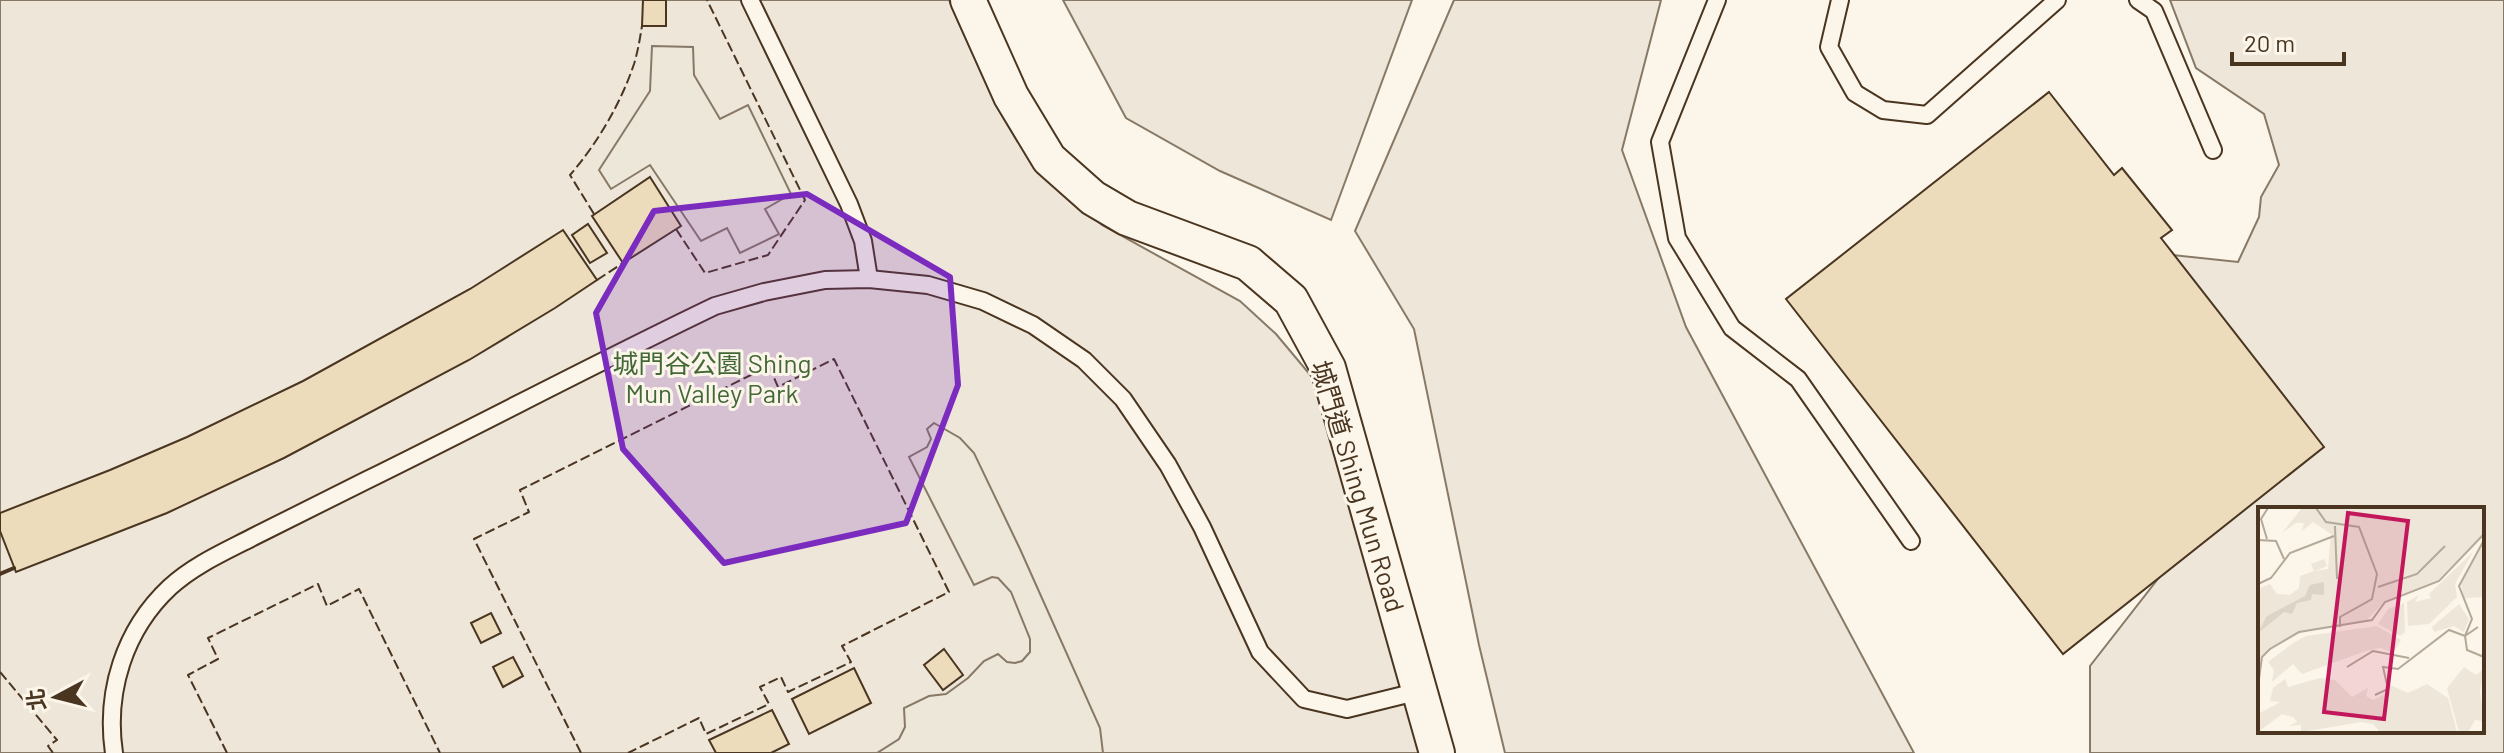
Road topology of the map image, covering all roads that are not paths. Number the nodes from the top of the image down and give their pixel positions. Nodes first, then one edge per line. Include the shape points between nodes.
1 (750, 0) edge
2 (968, 0) edge
3 (1717, 0) edge
4 (1840, 0) edge
5 (2057, 0) edge
6 (2138, 0) edge
7 (2213, 150) dead end
8 (869, 279) junction
9 (1911, 541) dead end
10 (1420, 691) junction
11 (114, 753) edge
12 (1437, 753) edge

1 - 8 lane via 849,204
2 - 10 street, 城門道 Shing Mun Road via 1011,96 1049,159 1093,198 1127,218 1248,263 1291,300 1328,368
3 - 9 lane via 1660,142 1677,238 1732,328 1798,379
4 - 5 lane via 1829,47 1855,93 1883,110 1927,115
6 - 7 lane via 2154,11
8 - 10 lane via 928,285 983,301 1033,325 1084,360 1123,399 1168,465 1260,652 1304,699 1347,709
8 - 11 lane via 825,280 715,306 197,567 155,603 129,642 111,705
10 - 12 street, 城門道 Shing Mun Road

